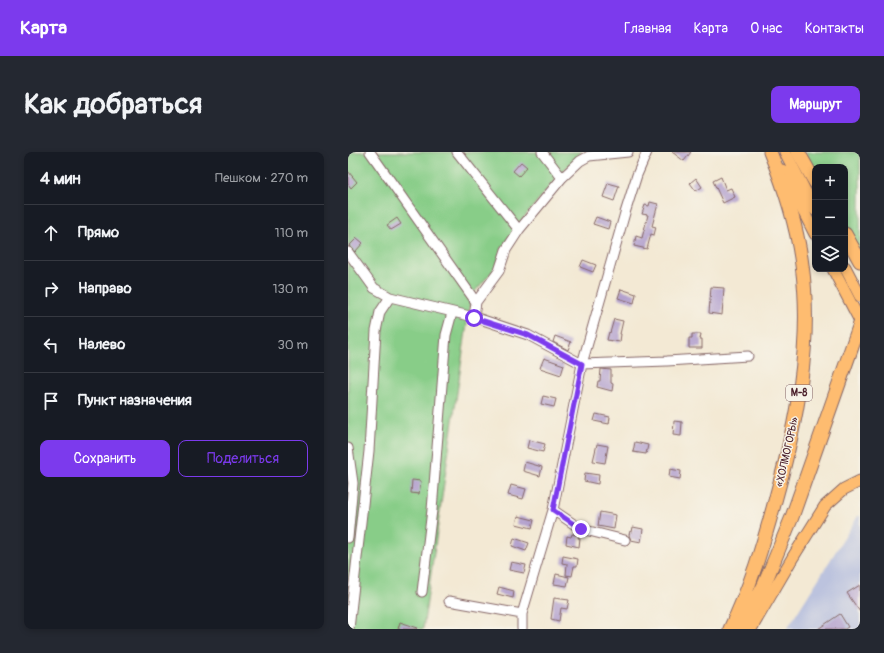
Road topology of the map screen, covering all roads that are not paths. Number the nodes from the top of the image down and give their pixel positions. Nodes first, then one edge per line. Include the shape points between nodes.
1 (370, 152) edge
2 (457, 152) edge
3 (542, 152) edge
4 (628, 152) edge
5 (647, 152) edge
6 (770, 152) edge
7 (773, 152) edge
8 (785, 152) edge
9 (798, 152) edge
10 (812, 177) edge
11 (562, 178) junction
12 (812, 204) edge
13 (812, 228) edge
14 (518, 230) junction
15 (846, 236) edge
16 (348, 252) edge
17 (860, 261) edge
18 (835, 272) edge
19 (848, 272) edge
20 (390, 296) junction
21 (860, 296) edge
22 (476, 302) junction
23 (452, 313) junction
24 (474, 318) junction
25 (860, 322) edge
26 (748, 356) dead end
27 (582, 364) junction
28 (348, 448) edge
29 (860, 481) edge
30 (350, 483) edge
31 (553, 510) junction
32 (348, 538) edge
33 (625, 540) dead end
34 (422, 592) dead end
35 (449, 601) dead end
36 (522, 614) junction
37 (349, 629) edge
38 (522, 629) edge
39 (730, 629) edge
40 (741, 629) edge
41 (751, 629) edge

1 - 22 street
2 - 14 street
3 - 11 street
4 - 11 street via 589,156
5 - 27 street via 625,213
6 - 39 highway, «ХОЛМОГОРЫ» / М-8 via 790,207 802,265 805,295 804,365 796,414 765,536 747,592
7 - 13 main road
8 - 12 main road
9 - 10 highway
11 - 14 street
14 - 22 street via 506,250 499,270
15 - 17 highway
16 - 20 street via 374,288
18 - 25 main road
19 - 21 main road
20 - 23 street
20 - 37 street via 380,312 376,331 369,451
22 - 24 street
23 - 24 street
23 - 34 street via 446,335 432,510
24 - 27 street via 528,335
25 - 40 highway, «ХОЛМОГОРЫ» via 792,517 764,585
26 - 27 street
27 - 31 street
28 - 30 street
29 - 41 main road via 844,489 825,506
30 - 32 street
31 - 33 street via 581,529
31 - 36 street
35 - 36 street
36 - 38 street

